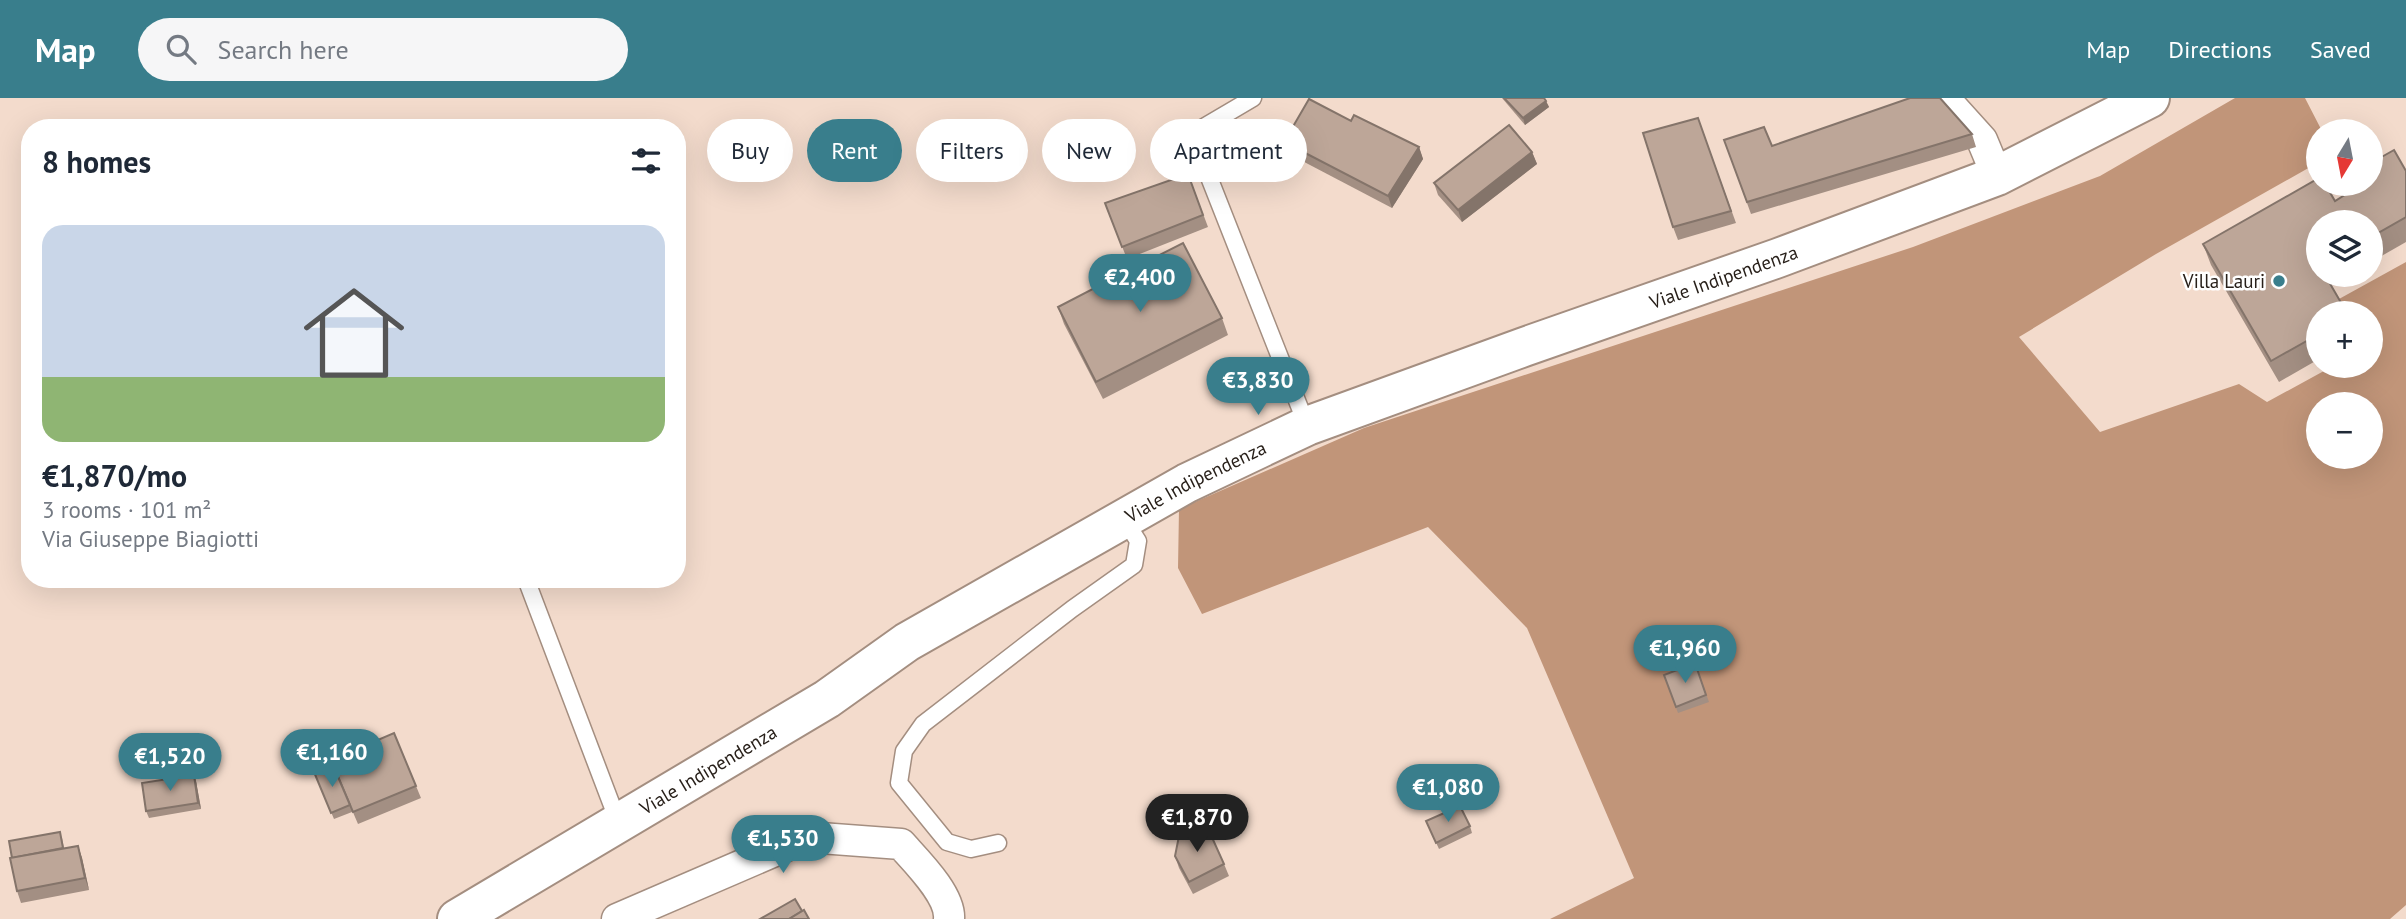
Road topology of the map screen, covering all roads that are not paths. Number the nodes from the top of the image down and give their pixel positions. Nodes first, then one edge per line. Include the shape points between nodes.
1 (1253, 98) edge
2 (1944, 98) edge
3 (2150, 98) edge
4 (1997, 176) junction
5 (1307, 426) junction
6 (1124, 519) junction
7 (529, 588) edge
8 (619, 824) junction
9 (998, 843) dead end
10 (457, 919) edge
11 (617, 919) edge
12 (949, 919) edge

1 - 5 lane via 1192,134
2 - 4 street via 1982,140
3 - 4 main road, Viale Indipendenza
4 - 5 main road, Viale Indipendenza
5 - 6 main road, Viale Indipendenza via 1187,483
6 - 8 main road, Viale Indipendenza via 906,642 827,699
6 - 9 lane via 1138,541 1134,565 923,724 904,751 899,783 947,842 971,849
7 - 8 lane
8 - 10 main road, Viale Indipendenza
11 - 12 street via 807,837 901,844 936,884

